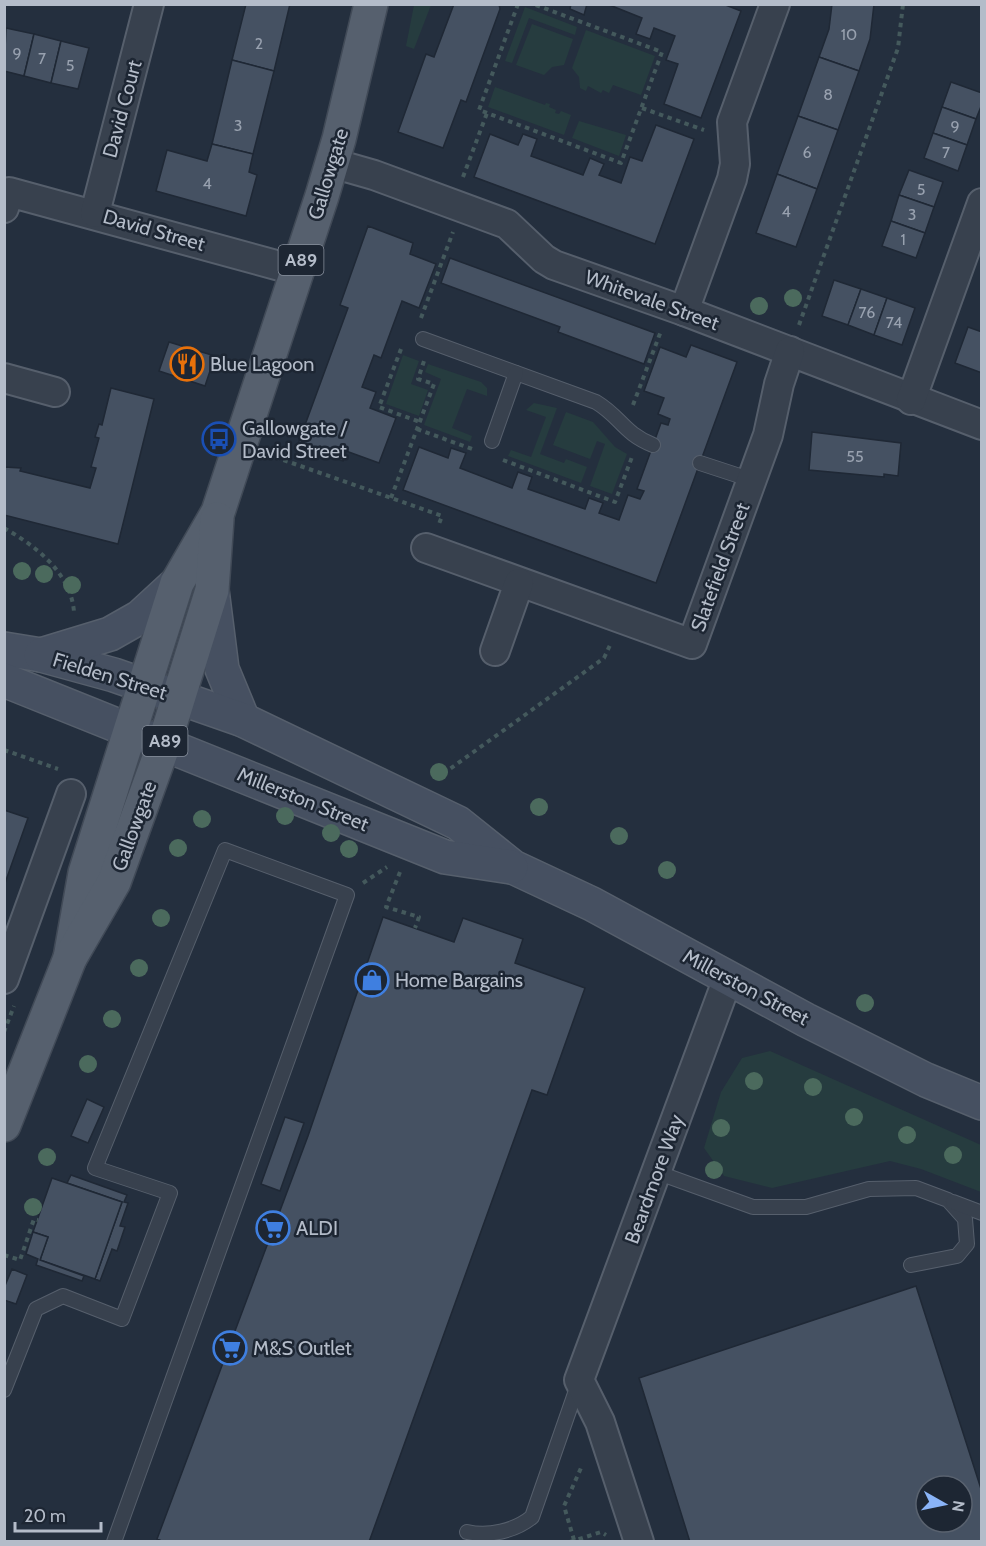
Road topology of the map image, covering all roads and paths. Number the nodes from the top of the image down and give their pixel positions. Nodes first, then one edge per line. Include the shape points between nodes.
1 (371, 4) edge
2 (518, 4) edge
3 (533, 4) edge
4 (775, 4) edge
5 (903, 4) edge
6 (149, 5) edge
7 (642, 108) junction
8 (487, 112) junction
9 (708, 132) dead end
10 (332, 163) junction
11 (463, 177) dead end
12 (7, 200) edge
13 (981, 203) edge
14 (95, 213) junction
15 (456, 223) dead end
16 (298, 271) junction
17 (674, 317) junction
18 (420, 321) dead end
19 (423, 339) joint
20 (400, 349) dead end
21 (790, 351) junction
22 (516, 373) junction
23 (4, 378) edge
24 (55, 392) dead end
25 (911, 400) junction
26 (631, 412) dead end
27 (420, 422) junction
28 (981, 425) edge
29 (417, 429) junction
30 (492, 441) dead end
31 (653, 445) dead end
32 (472, 449) dead end
33 (633, 453) dead end
34 (275, 457) dead end
35 (503, 460) dead end
36 (700, 463) dead end
37 (752, 480) junction
38 (391, 498) junction
39 (218, 512) junction
40 (4, 528) edge
41 (426, 548) joint
42 (177, 583) junction
43 (519, 583) junction
44 (212, 590) junction
45 (75, 622) dead end
46 (612, 641) dead end
47 (4, 650) edge
48 (495, 651) dead end
49 (41, 655) junction
50 (4, 680) edge
51 (144, 685) junction
52 (179, 697) junction
53 (243, 720) junction
54 (130, 730) junction
55 (164, 744) junction
56 (4, 750) edge
57 (428, 785) dead end
58 (71, 794) joint
59 (393, 863) dead end
60 (513, 867) junction
61 (394, 885) dead end
62 (347, 895) junction
63 (416, 928) dead end
64 (70, 958) junction
65 (728, 978) junction
66 (4, 979) edge
67 (981, 1103) edge
68 (4, 1125) edge
69 (656, 1172) junction
70 (948, 1200) junction
71 (981, 1213) edge
72 (38, 1220) dead end
73 (4, 1255) edge
74 (911, 1265) dead end
75 (579, 1380) junction
76 (4, 1390) edge
77 (612, 1459) junction
78 (467, 1532) dead end
79 (116, 1537) edge
80 (625, 1540) edge
81 (572, 1541) edge

1 - 10 main road, Gallowgate / A89
2 - 8 path via 479,110
3 - 7 path via 662,52
4 - 17 street via 732,122 732,179
5 - 21 path via 898,48
6 - 14 street, David Court
7 - 8 path via 621,163
7 - 9 path
8 - 11 path
10 - 16 main road, Gallowgate / A89
10 - 17 street, Whitevale Street via 507,224 549,263
12 - 14 street, David Street
13 - 25 street
14 - 16 street, David Street
15 - 18 path
16 - 39 main road, Gallowgate / A89
17 - 21 street, Whitevale Street
17 - 26 path
19 - 22 lane
19 - 27 path via 425,357 418,379 434,384
20 - 27 path via 379,407
21 - 25 street, Whitevale Street
21 - 37 street, Slatefield Street
22 - 30 lane
22 - 31 lane via 596,402 611,411 635,438
23 - 24 street
25 - 28 street, Whitevale Street
27 - 29 path
29 - 32 path
29 - 38 path
33 - 35 path via 615,502
34 - 38 path
36 - 37 lane
37 - 43 street, Slatefield Street via 692,644
38 - 41 path via 442,516
39 - 42 main road, Gallowgate / A89
39 - 44 main road, Gallowgate / A89
40 - 45 path via 48,558 69,591
41 - 43 street, Slatefield Street
42 - 49 main road, Fielden Street via 140,617 110,634
42 - 51 main road, Gallowgate / A89
43 - 48 street
44 - 52 main road, Gallowgate / A89
44 - 53 main road via 222,669
46 - 57 path via 604,658
47 - 49 main road, Fielden Street
49 - 51 main road, Fielden Street
50 - 54 main road, Fielden Street
51 - 52 main road, Fielden Street
51 - 54 main road, Gallowgate / A89
52 - 53 main road, Millerston Street
52 - 55 main road, Gallowgate / A89
53 - 60 main road, Millerston Street via 459,823
54 - 55 main road, Millerston Street
54 - 64 main road, Gallowgate / A89 via 85,873
55 - 60 main road, Millerston Street via 446,857
55 - 64 main road, Gallowgate / A89 via 114,882
56 - 58 path via 62,770
58 - 66 street
59 - 62 path
60 - 65 main road, Millerston Street via 592,904
61 - 63 path via 386,907 419,917
62 - 76 lane via 225,850 95,1168 170,1193 122,1319 63,1296 36,1309
62 - 79 lane
64 - 68 main road, Gallowgate / A89
65 - 67 main road, Millerston Street via 926,1080
65 - 69 street, Beardmore Way
69 - 70 lane via 753,1207 806,1207 869,1189 916,1188
69 - 75 street, Beardmore Way
70 - 71 lane
70 - 74 lane via 965,1219 967,1244 957,1256
72 - 73 path via 34,1219 20,1260
75 - 77 street via 600,1422
75 - 78 lane, Beardmore Way via 532,1517 521,1526 481,1535
77 - 80 street
77 - 81 path via 581,1468 564,1506
80 - 81 path via 601,1532

